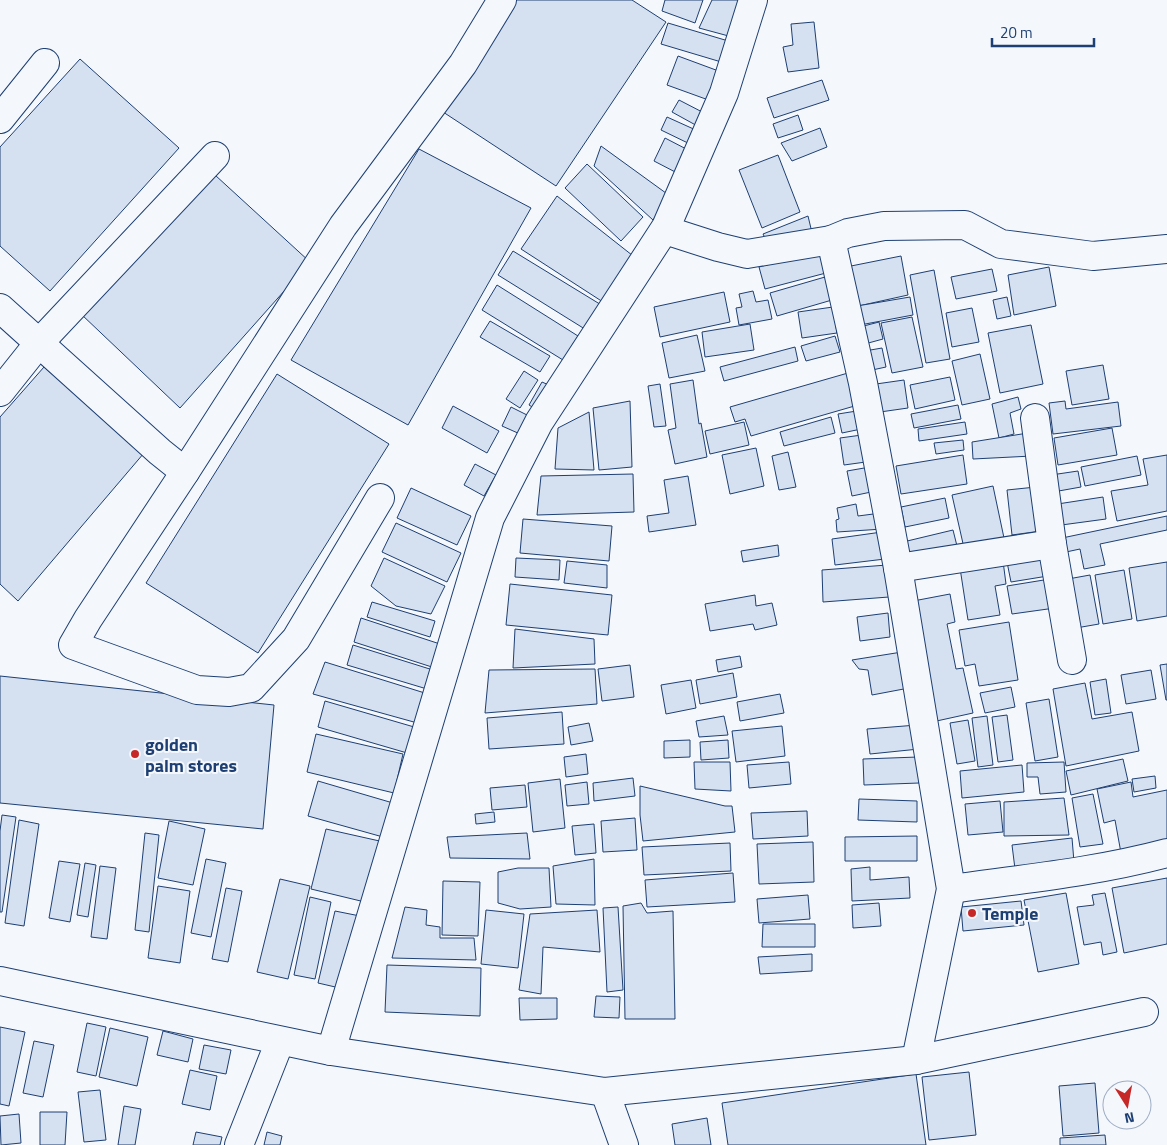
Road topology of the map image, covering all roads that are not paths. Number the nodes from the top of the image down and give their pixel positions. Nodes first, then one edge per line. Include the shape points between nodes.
1 (502, 0) edge
2 (753, 0) edge
3 (45, 63) dead end
4 (0, 119) edge
5 (215, 156) dead end
6 (665, 230) junction
7 (831, 240) junction
8 (1167, 249) edge
9 (0, 308) edge
10 (39, 343) junction
11 (0, 392) edge
12 (1035, 418) dead end
13 (185, 472) junction
14 (380, 498) dead end
15 (1052, 544) junction
16 (898, 568) junction
17 (1072, 660) dead end
18 (1167, 853) edge
19 (951, 888) junction
20 (0, 981) edge
21 (1144, 1012) dead end
22 (280, 1041) junction
23 (331, 1051) junction
24 (916, 1060) junction
25 (605, 1092) junction
26 (239, 1145) edge
27 (624, 1145) edge

1 - 13 street via 463,64 343,226
2 - 6 street via 724,93
3 - 4 street
5 - 10 street
6 - 7 street via 747,254
6 - 23 street via 539,422 490,518
7 - 8 street via 884,226 965,225 1002,244 1093,256
7 - 16 street
9 - 10 street
10 - 11 street
10 - 13 street
12 - 15 street
13 - 14 street via 73,645 197,690 229,692 251,688 296,640
15 - 16 street
15 - 17 street
16 - 19 street
18 - 19 street via 1052,876
19 - 24 street
20 - 22 street
21 - 24 street
22 - 23 street
22 - 26 street
23 - 25 street
24 - 25 street
25 - 27 street

